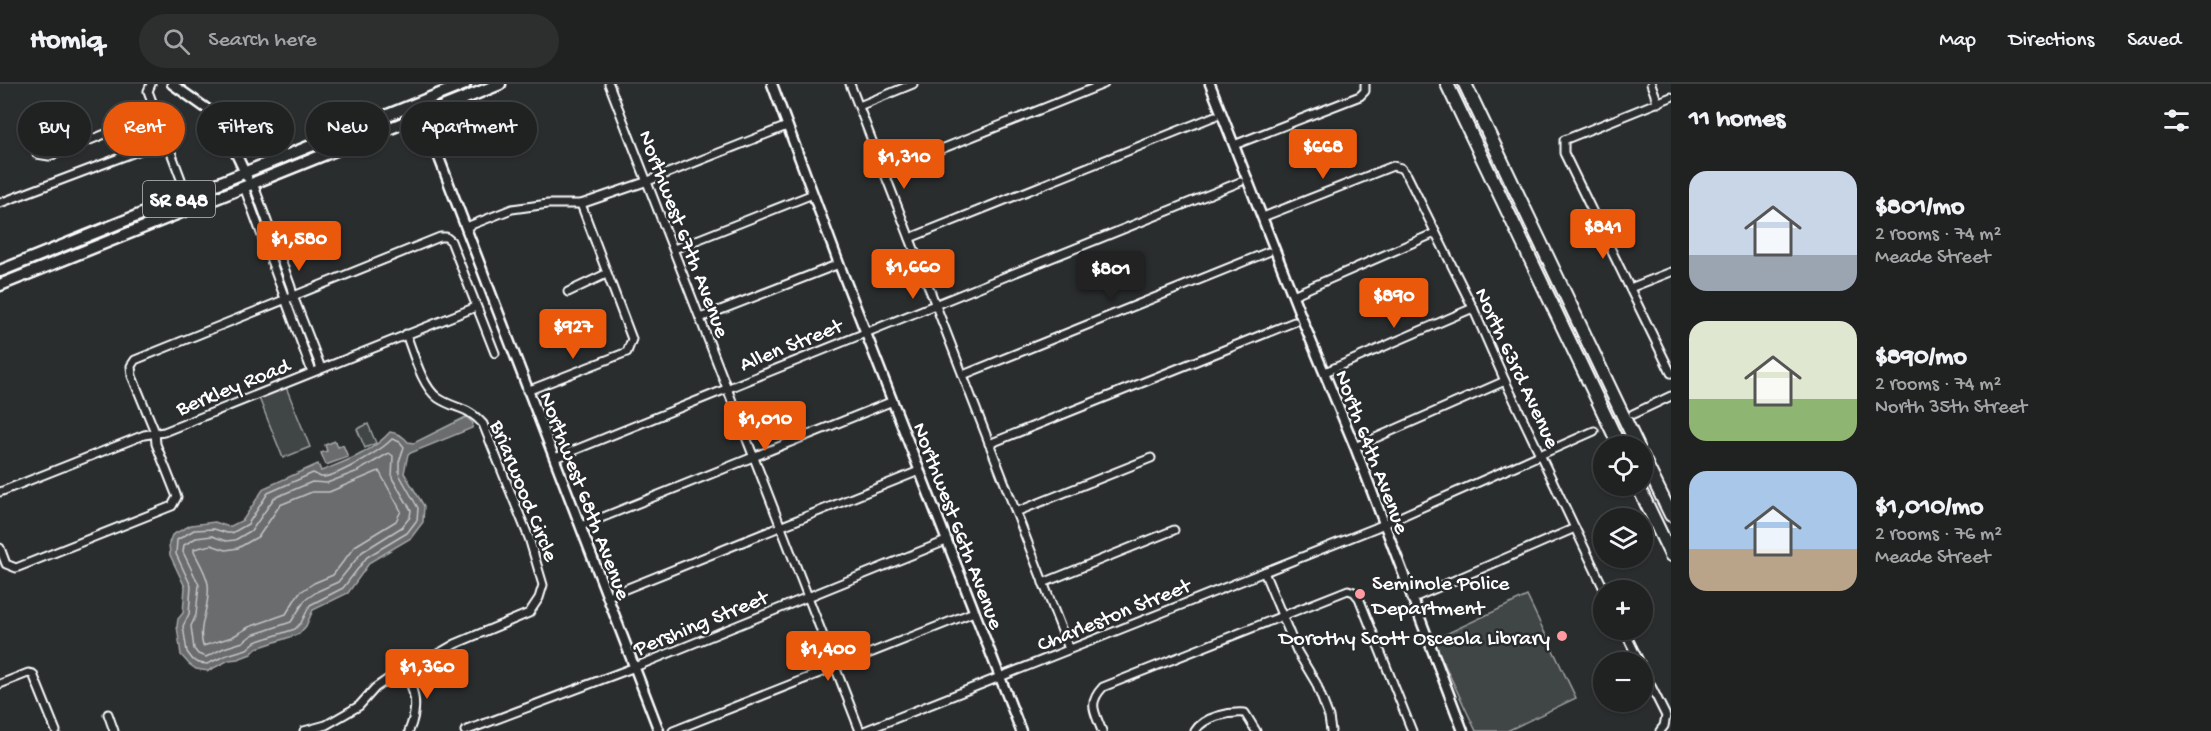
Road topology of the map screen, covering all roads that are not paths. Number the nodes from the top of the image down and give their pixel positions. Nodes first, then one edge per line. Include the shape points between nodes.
1 (151, 84) edge
2 (172, 84) edge
3 (465, 84) edge
4 (501, 84) edge
5 (609, 84) edge
6 (772, 84) edge
7 (850, 84) edge
8 (913, 84) edge
9 (1104, 84) edge
10 (1210, 84) edge
11 (1447, 84) edge
12 (1465, 84) edge
13 (1651, 84) edge
14 (1365, 87) edge
15 (1671, 98) edge
16 (152, 102) edge
17 (420, 102) edge
18 (455, 102) edge
19 (1658, 103) junction
20 (859, 106) junction
21 (401, 109) edge
22 (1215, 116) dead end
23 (401, 123) edge
24 (787, 126) junction
25 (1234, 145) junction
26 (125, 156) edge
27 (173, 156) edge
28 (438, 156) edge
29 (884, 172) junction
30 (244, 173) junction
31 (648, 181) junction
32 (1240, 182) dead end
33 (248, 185) junction
34 (813, 194) junction
35 (180, 199) junction
36 (0, 203) edge
37 (581, 204) junction
38 (262, 209) junction
39 (254, 212) junction
40 (1263, 217) junction
41 (465, 226) junction
42 (1435, 233) junction
43 (910, 238) junction
44 (59, 247) junction
45 (674, 249) junction
46 (1268, 252) dead end
47 (63, 259) junction
48 (839, 264) junction
49 (0, 271) edge
50 (1671, 272) edge
51 (606, 274) junction
52 (0, 285) edge
53 (1630, 288) junction
54 (568, 292) dead end
55 (1293, 295) junction
56 (289, 297) junction
57 (936, 304) junction
58 (476, 307) junction
59 (1473, 308) junction
60 (700, 318) junction
61 (1294, 322) dead end
62 (866, 332) junction
63 (406, 334) junction
64 (495, 353) dead end
65 (1668, 358) edge
66 (321, 368) junction
67 (312, 372) junction
68 (1325, 372) junction
69 (1671, 373) edge
70 (963, 375) junction
71 (1505, 381) junction
72 (727, 387) junction
73 (527, 391) junction
74 (1671, 396) edge
75 (893, 401) junction
76 (1633, 414) tunnel mouth
77 (1594, 431) tunnel mouth
78 (156, 432) junction
79 (1615, 436) edge
80 (1633, 436) edge
81 (989, 444) junction
82 (1355, 447) junction
83 (1540, 455) junction
84 (754, 456) junction
85 (555, 458) junction
86 (1151, 458) dead end
87 (919, 471) junction
88 (1653, 479) edge
89 (0, 492) edge
90 (1643, 496) edge
91 (1016, 512) junction
92 (1671, 516) edge
93 (581, 526) junction
94 (781, 526) junction
95 (1379, 526) junction
96 (1575, 528) junction
97 (1174, 530) dead end
98 (946, 541) junction
99 (0, 548) edge
100 (1671, 555) edge
101 (1264, 572) junction
102 (1600, 580) edge
103 (1043, 583) junction
104 (608, 596) junction
105 (808, 597) junction
106 (1411, 599) junction
107 (974, 612) junction
108 (1282, 615) junction
109 (1069, 649) junction
110 (835, 666) junction
111 (635, 667) junction
112 (405, 669) junction
113 (1000, 678) junction
114 (0, 684) edge
115 (1653, 690) edge
116 (108, 714) dead end
117 (327, 728) edge
118 (1662, 730) edge
119 (56, 731) edge
120 (114, 731) edge
121 (304, 731) edge
122 (409, 731) edge
123 (465, 731) edge
124 (659, 731) edge
125 (673, 731) edge
126 (862, 731) edge
127 (1021, 731) edge
128 (1102, 731) edge
129 (1195, 731) edge
130 (1256, 731) edge
131 (1331, 731) edge
132 (1412, 731) edge
133 (1462, 731) edge

1 - 16 street via 148,91
2 - 30 street via 210,111 231,143
3 - 17 main road, SR 848
4 - 18 main road, SR 848
5 - 31 street, Northwest 67th Avenue
6 - 24 street, Northwest 66th Avenue
7 - 20 street
8 - 20 street
9 - 29 street
10 - 25 street, North 64th Avenue
11 - 79 highway
12 - 80 highway
13 - 19 street
14 - 25 street via 1360,96
15 - 19 street
19 - 53 street via 1564,140 1564,153
20 - 29 street
21 - 30 main road, SR 848
22 - 43 street
23 - 33 main road, SR 848
24 - 31 street
24 - 34 street, Northwest 66th Avenue
25 - 40 street, North 64th Avenue
26 - 36 street
27 - 35 street via 182,179
28 - 41 street, Northwest 68th Avenue
29 - 43 street
30 - 33 street
30 - 35 main road, SR 848
31 - 37 street
31 - 45 street, Northwest 67th Avenue
32 - 57 street, Allen Street
33 - 38 street
33 - 39 street
33 - 47 main road, SR 848
34 - 45 street
34 - 48 street, Northwest 66th Avenue
35 - 44 main road, SR 848
37 - 41 street via 512,209
37 - 51 street
38 - 39 street
38 - 56 street via 291,287
39 - 56 street
40 - 42 street, North 63rd Avenue via 1393,166 1407,175
40 - 55 street, North 64th Avenue
41 - 73 street, Northwest 68th Avenue
42 - 55 street
42 - 59 street, North 63rd Avenue
43 - 57 street
44 - 47 main road
44 - 49 main road, SR 848
45 - 60 street, Northwest 67th Avenue
46 - 70 street
47 - 52 main road, SR 848
48 - 60 street
48 - 62 street, Northwest 66th Avenue
50 - 53 street
51 - 54 street
51 - 73 street via 632,339 627,352
53 - 65 street
55 - 68 street, North 64th Avenue
56 - 58 street via 446,237 451,241
56 - 66 street
56 - 67 street
56 - 78 street via 135,360 132,376
57 - 62 street, Allen Street
57 - 70 street
58 - 63 street, Berkley Road
58 - 64 street
59 - 68 street
59 - 71 street, North 63rd Avenue
60 - 72 street, Northwest 67th Avenue
61 - 81 street
62 - 72 street, Allen Street
62 - 75 street, Northwest 66th Avenue
63 - 66 street, Berkley Road
63 - 112 street, Briarwood Circle via 424,381 437,398 472,412 483,424 543,585 529,613
65 - 69 street
66 - 67 street, Berkley Road
67 - 78 street, Berkley Road
68 - 82 street, North 64th Avenue
70 - 81 street
71 - 82 street
71 - 83 street, North 63rd Avenue
72 - 84 street, Northwest 67th Avenue
72 - 85 street, Allen Street
73 - 85 street, Northwest 68th Avenue
74 - 76 street
75 - 84 street
75 - 87 street, Northwest 66th Avenue
77 - 83 street, Charleston Street
78 - 89 street, Berkley Road
78 - 99 street via 156,444 177,497 172,506 16,568 6,564
81 - 91 street
82 - 95 street, North 64th Avenue
83 - 95 street, Charleston Street
83 - 96 street, North 63rd Avenue
84 - 93 street
84 - 94 street, Northwest 67th Avenue
85 - 93 street, Northwest 68th Avenue
86 - 91 street
87 - 94 street
87 - 98 street, Northwest 66th Avenue
88 - 92 highway
90 - 100 highway
91 - 103 street
93 - 104 street, Northwest 68th Avenue
94 - 104 street
94 - 105 street, Northwest 67th Avenue
95 - 101 street, Charleston Street
95 - 106 street, North 64th Avenue
96 - 102 street, North 63rd Avenue
96 - 106 street
97 - 103 street
98 - 105 street, Pershing Street
98 - 107 street, Northwest 66th Avenue
101 - 108 street
101 - 109 street, Charleston Street
103 - 109 street
104 - 111 street, Northwest 68th Avenue
105 - 110 street, Northwest 67th Avenue
105 - 111 street, Pershing Street
106 - 133 street, North 64th Avenue
107 - 110 street
107 - 113 street, Northwest 66th Avenue
108 - 128 street via 1103,687 1095,695 1093,706
108 - 131 street via 1316,683
108 - 132 street via 1341,592 1354,592
109 - 113 street, Charleston Street
110 - 125 street
110 - 126 street, Northwest 67th Avenue
111 - 123 street, Pershing Street
111 - 124 street, Northwest 68th Avenue
112 - 117 street, Briarwood Circle
112 - 122 street via 415,693 415,718
113 - 126 street, Charleston Street
113 - 127 street, Northwest 66th Avenue
114 - 119 street via 33,674
115 - 118 street via 1666,716
116 - 120 street
117 - 121 street, Briarwood Circle
129 - 130 street via 1198,725 1232,712 1245,714

